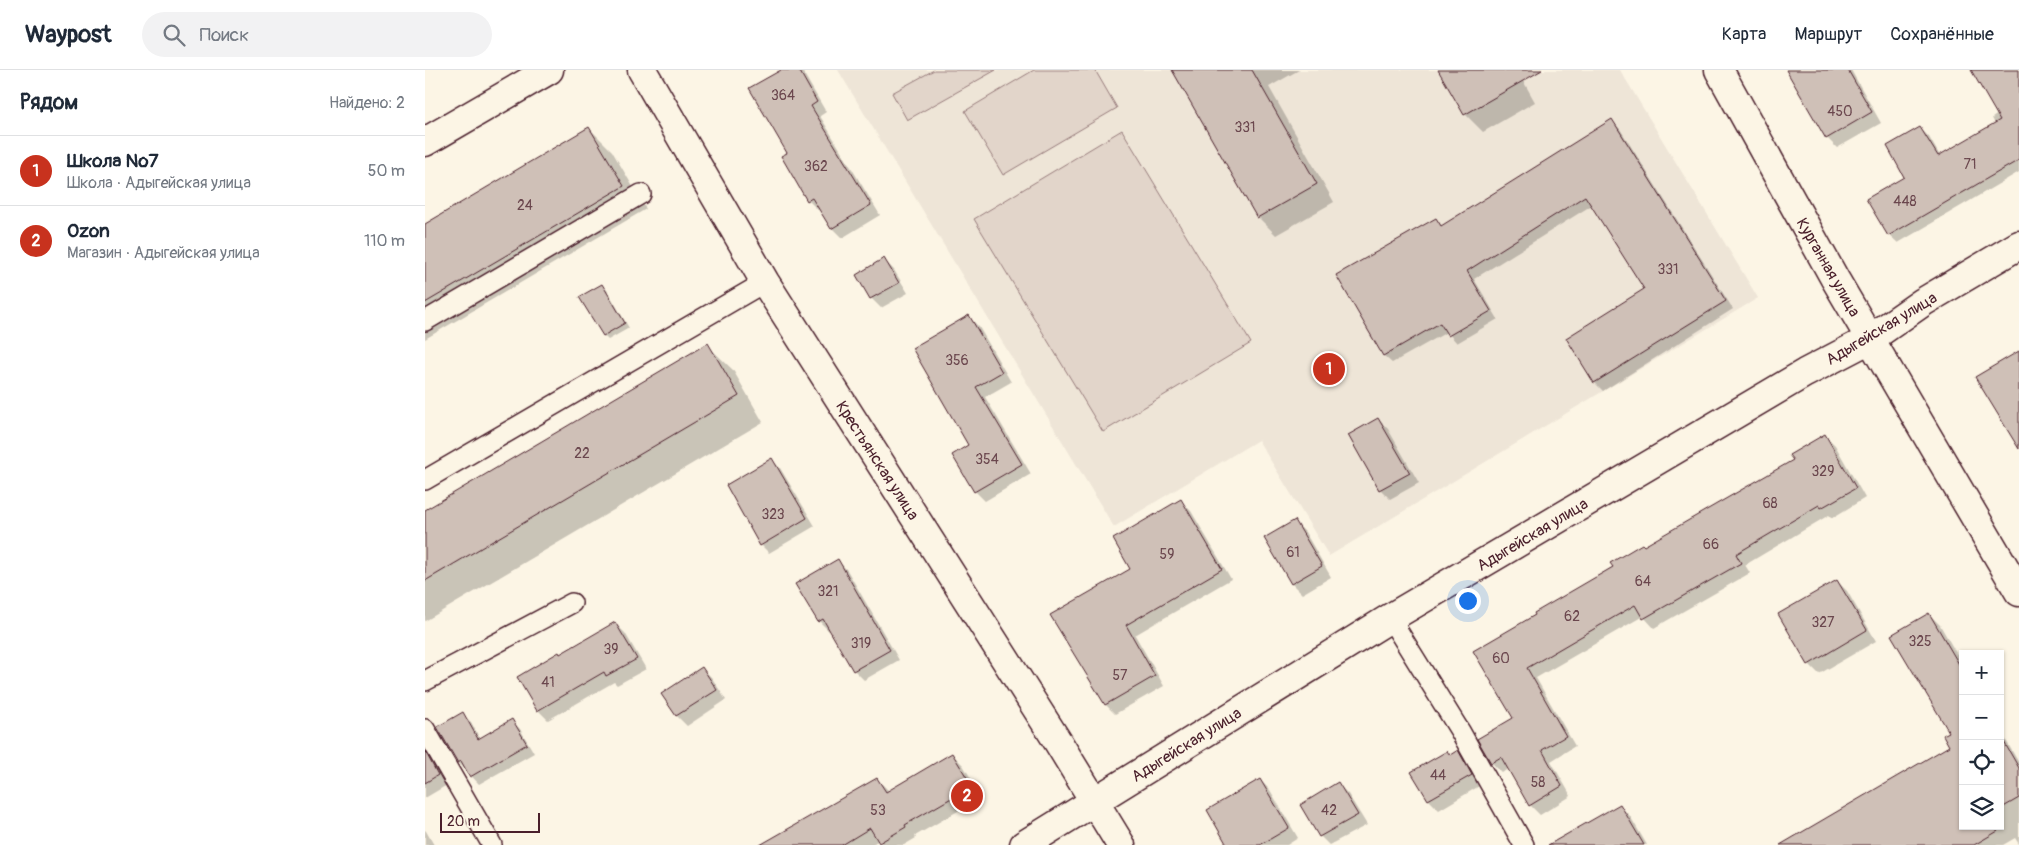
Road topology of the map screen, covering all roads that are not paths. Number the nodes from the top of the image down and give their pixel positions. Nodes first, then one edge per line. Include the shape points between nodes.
1 (549, 70) edge
2 (642, 70) edge
3 (1719, 70) edge
4 (425, 142) edge
5 (641, 194) dead end
6 (2019, 245) edge
7 (765, 282) junction
8 (425, 321) edge
9 (1870, 339) junction
10 (425, 480) edge
11 (2019, 592) edge
12 (572, 603) dead end
13 (1390, 618) junction
14 (425, 680) edge
15 (425, 729) edge
16 (1095, 801) junction
17 (492, 845) edge
18 (1024, 845) edge
19 (1121, 845) edge
20 (1524, 845) edge

1 - 4 street
2 - 7 street, Крестьянская улица
3 - 9 street, Курганная улица
5 - 8 lane
6 - 9 street, Адыгейская улица via 1923,302
7 - 10 lane
7 - 16 street, Крестьянская улица
9 - 11 street, Курганная улица
9 - 13 street, Адыгейская улица via 1805,373
12 - 14 lane
13 - 16 street, Адыгейская улица
13 - 20 lane
15 - 17 lane
16 - 18 street, Адыгейская улица
16 - 19 street, Крестьянская улица

